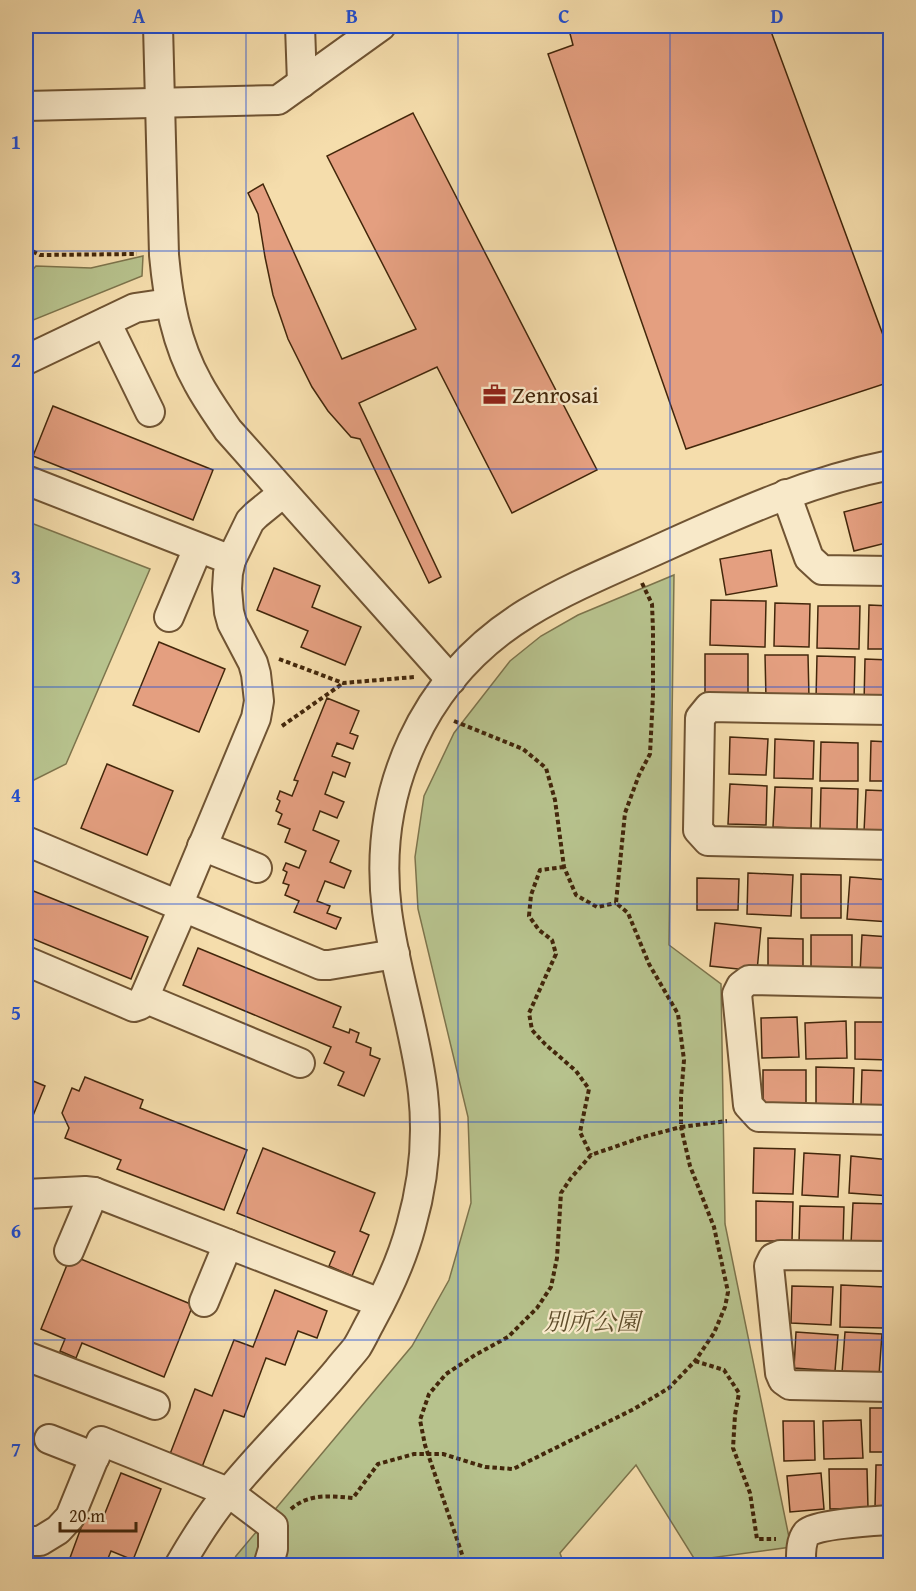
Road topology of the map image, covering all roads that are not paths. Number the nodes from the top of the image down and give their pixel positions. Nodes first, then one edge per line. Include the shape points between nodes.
1 (158, 26) edge
2 (300, 26) edge
3 (381, 26) edge
4 (302, 83) junction
5 (160, 103) junction
6 (26, 106) edge
7 (169, 303) junction
8 (106, 322) junction
9 (26, 360) edge
10 (150, 412) dead end
11 (891, 465) edge
12 (26, 480) edge
13 (283, 493) junction
14 (786, 494) junction
15 (198, 548) junction
16 (231, 560) junction
17 (891, 571) edge
18 (169, 617) dead end
19 (451, 680) junction
20 (891, 710) edge
21 (26, 841) edge
22 (891, 845) edge
23 (202, 846) junction
24 (257, 868) dead end
25 (181, 906) junction
26 (395, 954) junction
27 (26, 962) edge
28 (891, 983) edge
29 (144, 998) junction
30 (300, 1063) dead end
31 (891, 1120) edge
32 (94, 1192) junction
33 (26, 1194) edge
34 (228, 1244) junction
35 (69, 1251) dead end
36 (891, 1256) edge
37 (204, 1302) dead end
38 (380, 1303) junction
39 (26, 1356) edge
40 (891, 1387) edge
41 (155, 1405) dead end
42 (49, 1439) dead end
43 (95, 1457) junction
44 (228, 1492) junction
45 (891, 1520) edge
46 (26, 1541) edge
47 (802, 1552) edge
48 (179, 1566) edge
49 (268, 1566) edge

1 - 5 street
2 - 4 street
3 - 4 street
4 - 5 street via 278,100
5 - 6 street
5 - 7 street
7 - 8 street via 135,308
7 - 13 street via 198,384 228,430
8 - 9 street
8 - 10 street
11 - 14 street
12 - 15 street
13 - 16 street via 250,521
13 - 19 street
14 - 17 street via 809,558 822,570
14 - 19 street via 565,592 496,636
15 - 16 street
15 - 18 street
16 - 23 street via 229,612 253,663 259,701 256,718
19 - 26 street via 422,721 393,793 384,860
20 - 22 street via 709,707 700,718 698,830 708,841
21 - 25 street
23 - 24 street
23 - 25 street
25 - 26 street via 321,965
25 - 29 street
26 - 38 street via 423,1092 424,1140 412,1222 399,1265
27 - 29 street via 134,1007
28 - 31 street via 749,980 737,994 748,1105 759,1117
29 - 30 street
32 - 33 street
32 - 34 street
32 - 35 street
34 - 37 street
34 - 38 street
36 - 40 street via 780,1255 769,1266 783,1380 790,1385
38 - 44 street via 357,1346 322,1390
39 - 41 street
42 - 43 street
43 - 44 street via 101,1441
43 - 46 street via 70,1517 58,1530 40,1540
44 - 48 street
44 - 49 street via 273,1526
45 - 47 street via 815,1529 808,1532

